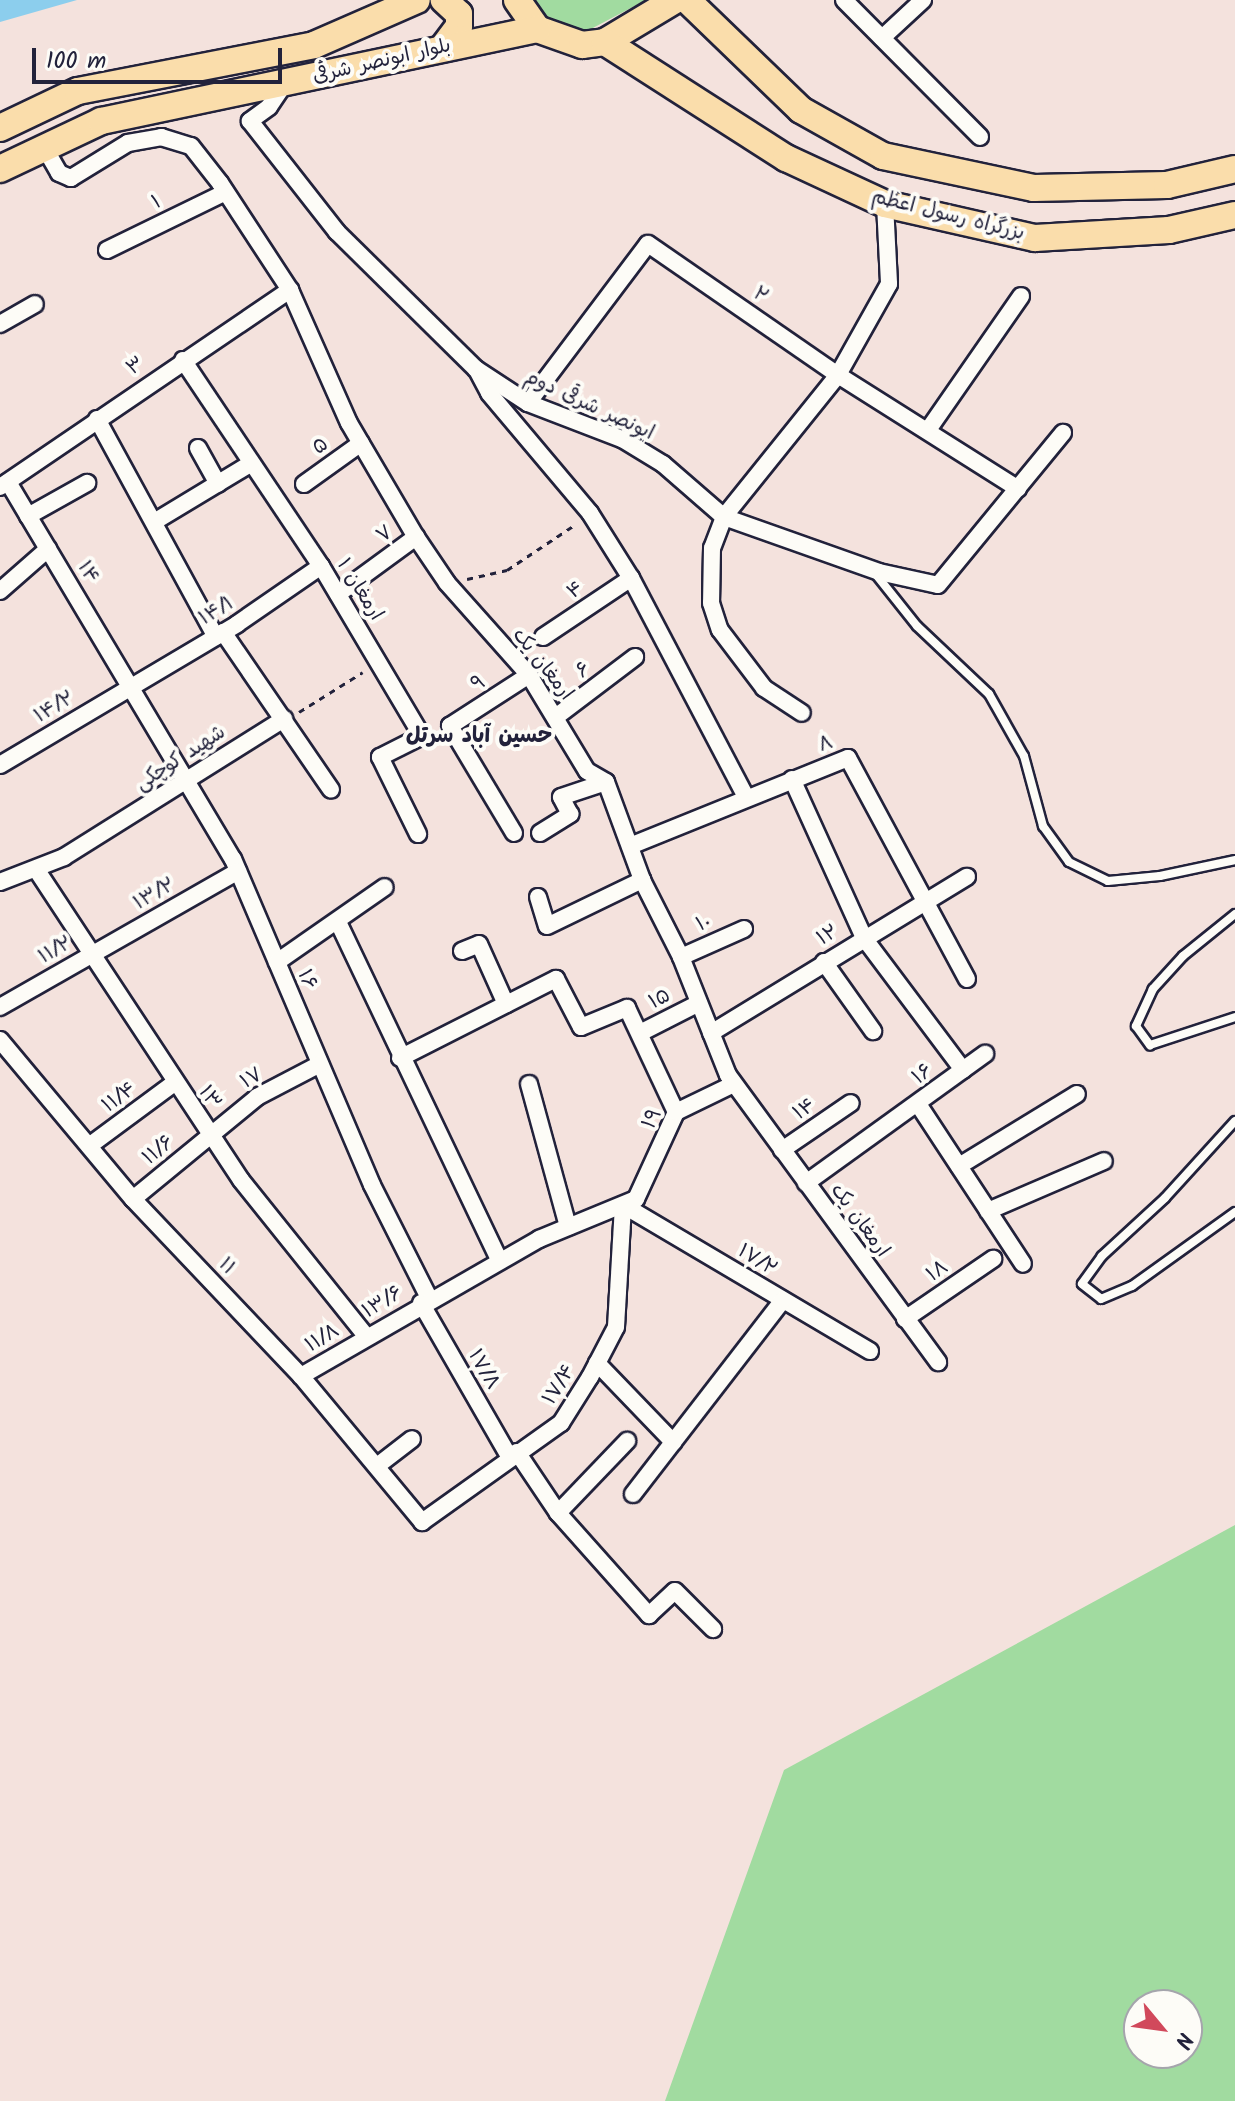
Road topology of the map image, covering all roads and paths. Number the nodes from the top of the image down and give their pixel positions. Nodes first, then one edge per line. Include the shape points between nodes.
1 (417, 0) edge
2 (444, 0) edge
3 (517, 0) edge
4 (675, 0) edge
5 (687, 0) edge
6 (844, 0) edge
7 (923, 0) edge
8 (537, 29) junction
9 (882, 38) junction
10 (605, 42) junction
11 (444, 46) junction
12 (283, 86) junction
13 (0, 128) edge
14 (980, 137) dead end
15 (43, 145) junction
16 (0, 169) edge
17 (1235, 169) edge
18 (226, 192) junction
19 (885, 204) junction
20 (1235, 215) edge
21 (107, 250) dead end
22 (290, 290) junction
23 (1021, 296) dead end
24 (35, 304) dead end
25 (0, 324) edge
26 (183, 360) junction
27 (476, 369) junction
28 (838, 375) junction
29 (528, 403) junction
30 (97, 419) junction
31 (928, 430) junction
32 (1063, 433) dead end
33 (361, 443) junction
34 (198, 448) dead end
35 (250, 464) junction
36 (87, 483) dead end
37 (4, 484) edge
38 (218, 484) junction
39 (304, 484) dead end
40 (1018, 489) junction
41 (590, 513) junction
42 (28, 516) junction
43 (724, 517) junction
44 (154, 522) junction
45 (416, 537) junction
46 (48, 549) junction
47 (321, 566) junction
48 (871, 568) junction
49 (631, 578) junction
50 (447, 583) junction
51 (0, 591) edge
52 (338, 594) junction
53 (220, 634) junction
54 (543, 637) dead end
55 (635, 657) dead end
56 (379, 660) junction
57 (529, 675) junction
58 (131, 686) junction
59 (802, 713) dead end
60 (557, 716) junction
61 (284, 719) junction
62 (0, 765) edge
63 (187, 779) junction
64 (792, 779) junction
65 (606, 782) junction
66 (331, 790) dead end
67 (746, 797) junction
68 (514, 833) dead end
69 (540, 833) dead end
70 (418, 834) dead end
71 (630, 846) junction
72 (1235, 860) edge
73 (36, 869) junction
74 (238, 871) junction
75 (967, 877) dead end
76 (642, 880) junction
77 (0, 882) edge
78 (385, 887) dead end
79 (538, 897) dead end
80 (926, 901) junction
81 (1235, 914) edge
82 (338, 922) junction
83 (744, 929) dead end
84 (864, 938) junction
85 (462, 951) dead end
86 (91, 954) junction
87 (681, 957) junction
88 (277, 962) junction
89 (824, 962) junction
90 (967, 979) dead end
91 (699, 1003) junction
92 (506, 1004) junction
93 (0, 1007) edge
94 (1235, 1017) edge
95 (873, 1031) dead end
96 (640, 1033) junction
97 (711, 1033) junction
98 (0, 1040) edge
99 (985, 1054) dead end
100 (400, 1058) junction
101 (6, 1060) edge
102 (320, 1064) junction
103 (963, 1070) junction
104 (174, 1083) junction
105 (529, 1084) dead end
106 (734, 1084) junction
107 (1077, 1094) dead end
108 (851, 1103) dead end
109 (918, 1104) junction
110 (676, 1112) junction
111 (1235, 1121) edge
112 (211, 1135) junction
113 (89, 1146) junction
114 (782, 1150) junction
115 (1104, 1161) dead end
116 (959, 1166) junction
117 (806, 1183) junction
118 (133, 1199) junction
119 (629, 1202) junction
120 (988, 1211) junction
121 (1235, 1212) edge
122 (568, 1227) junction
123 (993, 1259) dead end
124 (499, 1260) junction
125 (1023, 1264) dead end
126 (783, 1300) junction
127 (425, 1301) junction
128 (905, 1319) junction
129 (366, 1336) junction
130 (870, 1351) dead end
131 (938, 1362) dead end
132 (597, 1363) junction
133 (301, 1376) junction
134 (412, 1439) dead end
135 (627, 1441) dead end
136 (673, 1442) junction
137 (514, 1455) junction
138 (377, 1466) junction
139 (633, 1494) dead end
140 (558, 1513) junction
141 (422, 1522) joint
142 (713, 1629) dead end

1 - 13 highway, بلوار ابونصر شرقی via 314,45 78,91
2 - 11 highway via 459,14 459,26
3 - 8 highway
4 - 10 highway
5 - 17 highway via 801,110 883,156 1034,188 1167,185
6 - 9 street
7 - 9 street
8 - 10 highway via 570,43
8 - 11 highway, بلوار ابونصر شرقی
9 - 14 street
10 - 19 highway, بزرگراه رسول اعظم via 786,158
11 - 12 highway, بلوار ابونصر شرقی
12 - 15 highway, بلوار ابونصر شرقی via 101,121
12 - 27 street, ابونصر شرقی دوم via 269,107 250,121 337,232
15 - 16 highway, بلوار ابونصر شرقی
15 - 18 street, ارمغان یک via 59,173 71,178 128,143 161,137 191,146
18 - 21 street, ۱
18 - 22 street, ارمغان یک
19 - 20 highway, بزرگراه رسول اعظم via 1035,238 1169,230
19 - 28 street via 889,284
22 - 26 street, ۳
22 - 33 street, ارمغان یک
23 - 31 street
24 - 25 street
26 - 30 street, ۳
26 - 35 street, ارمغان ۱
27 - 29 street, ابونصر شرقی دوم
27 - 41 street via 489,393
28 - 29 street, ۲ via 648,244
28 - 31 street, ۲
28 - 43 street
29 - 43 street, ابونصر شرقی دوم via 622,439 663,464
30 - 37 street, ۳
30 - 44 street
31 - 40 street, ۲
32 - 40 street
33 - 39 street, ۵
33 - 45 street, ارمغان یک
34 - 38 street
35 - 38 street
35 - 47 street, ارمغان ۱
36 - 42 street
37 - 42 street, ۱۴
38 - 44 street
40 - 48 street via 938,585
41 - 49 street
41 - 50 path via 507,570
42 - 46 street, ۱۴
43 - 48 street
43 - 59 street via 712,548 711,603 720,630 764,688
44 - 53 street
45 - 50 street, ارمغان یک
45 - 52 street, ۷
46 - 51 street
46 - 58 street, ۱۴
47 - 52 street, ارمغان ۱
47 - 53 street, ۱۴/۱
48 - 72 lane via 917,626 989,694 1024,756 1043,826 1069,862 1108,881
49 - 54 street, ۴
49 - 67 street
50 - 57 street, ارمغان یک
52 - 56 street, ارمغان ۱
53 - 58 street, ۱۴/۱
53 - 61 street
55 - 60 street, ۶
56 - 61 path via 334,694
56 - 70 street, ارمغان ۱ via 422,736 380,757
57 - 60 street, ارمغان یک
57 - 68 street, ۹ via 450,726
58 - 62 street, ۱۴/۲
58 - 63 street, ۱۶
60 - 65 street, ارمغان یک via 587,771
61 - 63 street, شهید کوچکی
61 - 66 street
63 - 73 street, شهید کوچکی
63 - 74 street, ۱۶
64 - 67 street, ۸
64 - 80 street, ۸ via 848,758
64 - 84 street
65 - 69 street via 561,797 570,814
65 - 71 street, ارمغان یک
67 - 71 street, ۸
71 - 76 street, ارمغان یک
73 - 77 street, شهید کوچکی
73 - 86 street, ۱۳
74 - 86 street, ۱۳/۲
74 - 88 street, ۱۶
75 - 80 street, ۱۲
76 - 79 street via 547,926
76 - 87 street, ارمغان یک
78 - 82 street
80 - 84 street, ۱۲
80 - 90 street, ۸
81 - 94 lane via 1183,956 1153,989 1136,1026 1150,1045
82 - 88 street
82 - 100 street
83 - 87 street, ۱۰
84 - 89 street, ۱۲
84 - 103 street
85 - 92 street via 479,944
86 - 93 street, ۱۱/۲
86 - 104 street, ۱۳
87 - 91 street, ارمغان یک
88 - 102 street, ۱۶
89 - 95 street
89 - 97 street, ۱۲
91 - 96 street, ۱۵
91 - 97 street, ارمغان یک
92 - 96 street via 556,979 581,1027 627,1008
92 - 100 street
96 - 110 street
97 - 106 street, ارمغان یک
98 - 101 street, ۱۱
99 - 103 street, ۱۶
100 - 124 street
101 - 113 street, ۱۱
102 - 112 street, ۱۷ via 257,1097
102 - 127 street, ۱۶
103 - 109 street, ۱۶
104 - 112 street, ۱۳
104 - 113 street, ۱۱/۴
105 - 122 street
106 - 110 street, ۱۹
106 - 114 street, ارمغان یک
107 - 116 street
108 - 114 street, ۱۴
109 - 116 street
109 - 117 street, ۱۶
110 - 119 street, ۱۹
111 - 121 lane via 1165,1198 1102,1256 1082,1284 1101,1299 1132,1286
112 - 118 street, ۱۱/۶
112 - 129 street, ۱۳
113 - 118 street, ۱۱
114 - 117 street, ارمغان یک
115 - 120 street
116 - 120 street
117 - 128 street, ارمغان یک
118 - 133 street, ۱۱
119 - 122 street, ۱۳/۶
119 - 126 street, ۱۷/۲
119 - 132 street, ۱۷/۴ via 616,1327
120 - 125 street
122 - 124 street, ۱۳/۶
123 - 128 street, ۱۸
124 - 127 street, ۱۳/۶
126 - 130 street, ۱۷/۲
126 - 136 street
127 - 129 street, ۱۳/۶
127 - 137 street, ۱۷/۸
128 - 131 street, ارمغان یک
129 - 133 street, ۱۱/۸
132 - 136 street
132 - 137 street, ۱۷/۴ via 561,1423
133 - 138 street, ۱۱
134 - 138 street
135 - 140 street
136 - 139 street
137 - 140 street, ۱۷/۸
137 - 141 street, ۱۷/۴
138 - 141 street, ۱۱
140 - 142 street, ۱۷/۸ via 649,1615 675,1591

